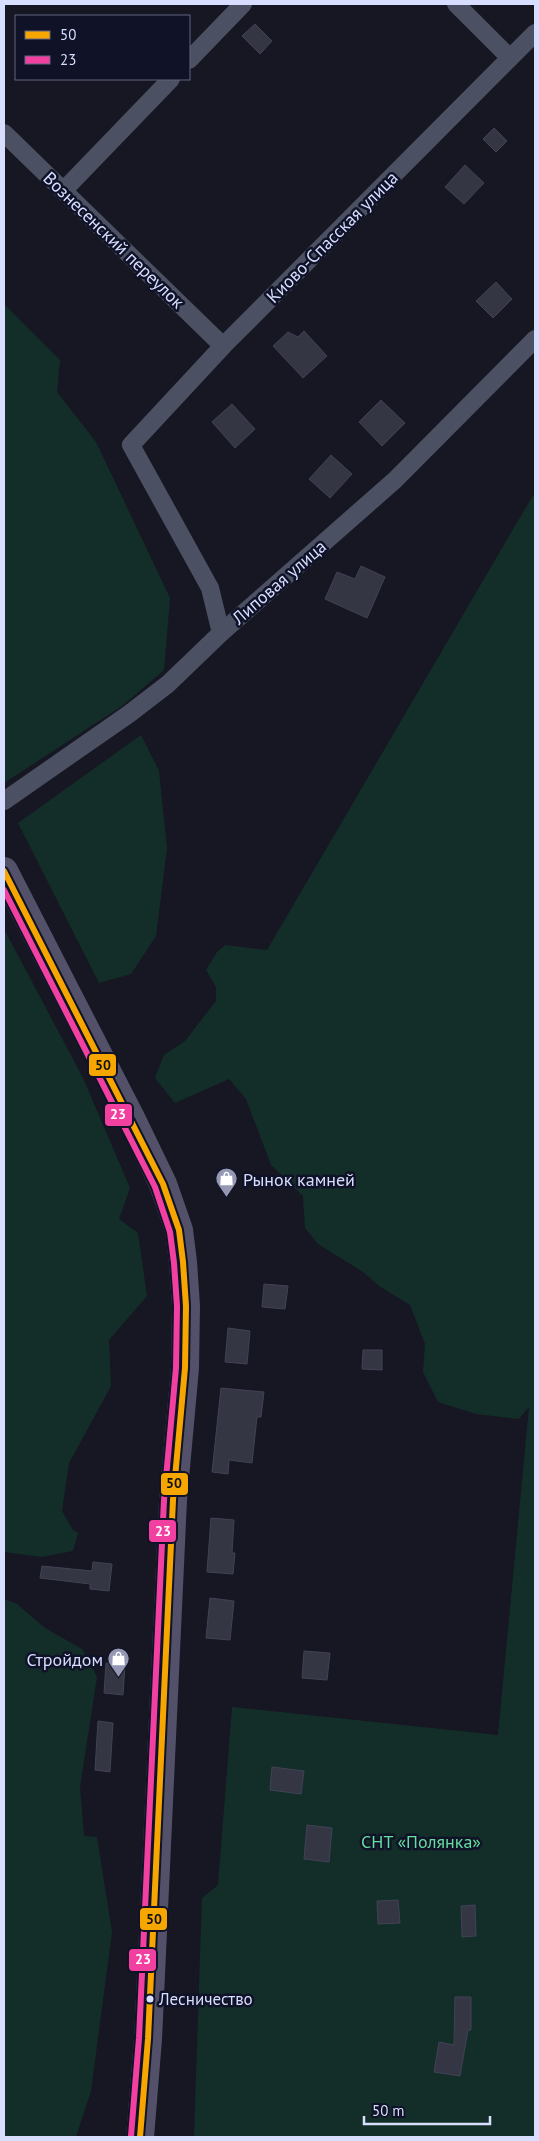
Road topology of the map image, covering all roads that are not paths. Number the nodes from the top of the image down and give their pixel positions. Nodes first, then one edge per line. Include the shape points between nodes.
1 (243, 4) edge
2 (456, 4) edge
3 (535, 32) edge
4 (510, 58) junction
5 (190, 59) edge
6 (170, 80) edge
7 (4, 133) edge
8 (63, 191) junction
9 (535, 340) edge
10 (224, 346) junction
11 (221, 633) junction
12 (4, 801) edge
13 (4, 871) edge
14 (140, 2137) edge

1 - 5 street
2 - 4 street
3 - 4 street, Киово-Спасская улица
4 - 10 street, Киово-Спасская улица
6 - 8 street
7 - 8 street, Вознесенский переулок
8 - 10 street, Вознесенский переулок
9 - 11 street, Липовая улица via 395,480
10 - 11 street, Киово-Спасская улица via 131,445 210,588
11 - 12 street, Липовая улица via 168,684
13 - 14 main road via 163,1184 179,1230 183,1262 185,1368 173,1500 148,2039

